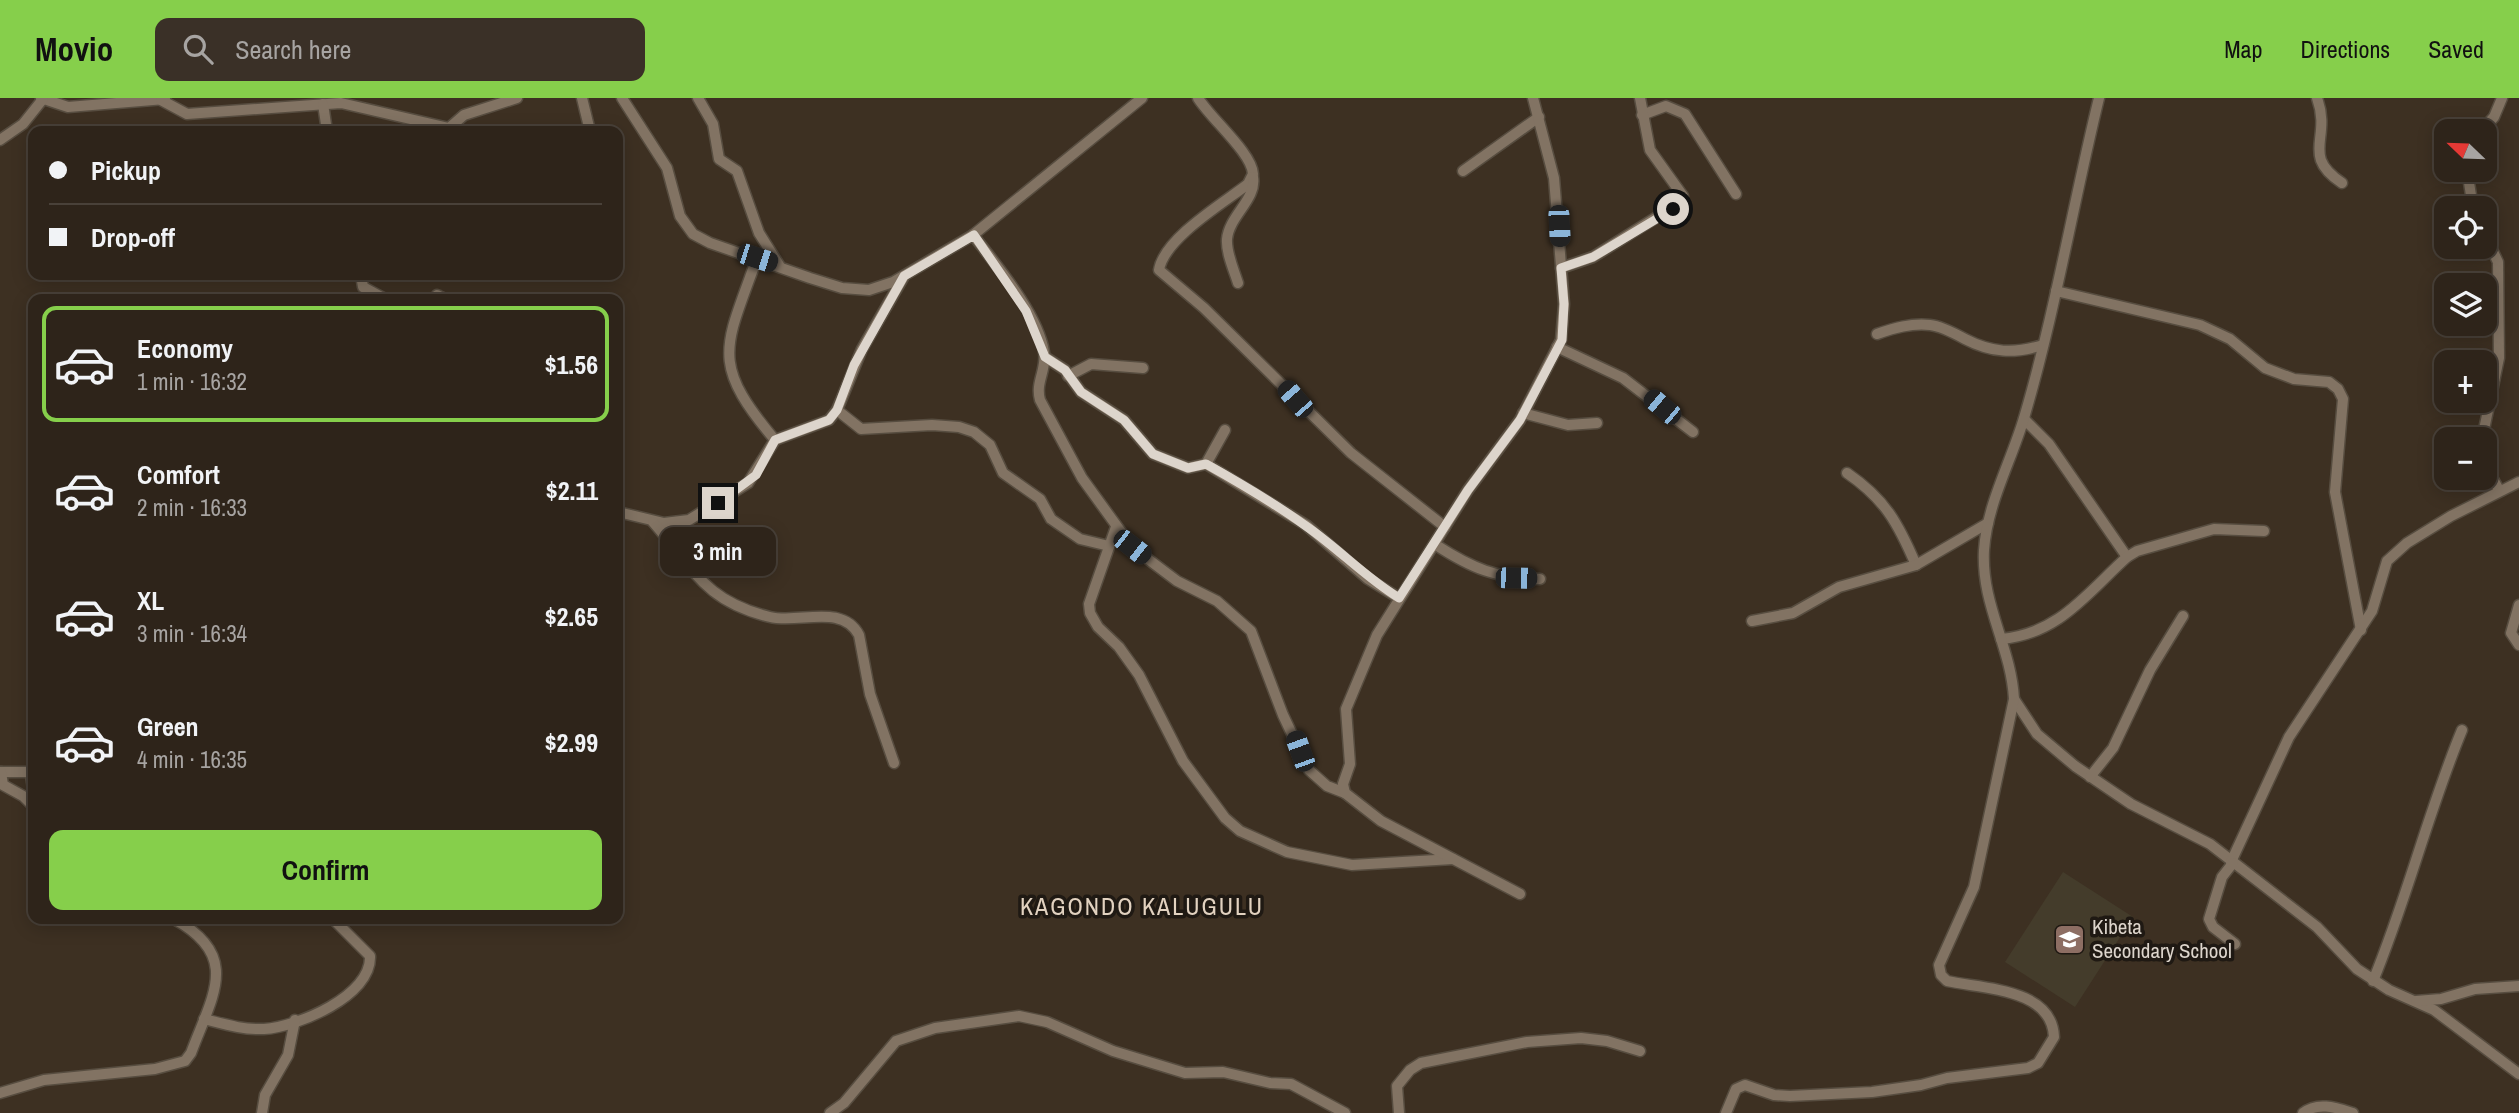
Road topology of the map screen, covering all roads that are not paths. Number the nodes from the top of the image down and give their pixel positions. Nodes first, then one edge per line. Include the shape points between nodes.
1 (517, 98) edge
2 (582, 98) edge
3 (622, 98) edge
4 (698, 98) edge
5 (1142, 98) edge
6 (1198, 98) edge
7 (1533, 98) edge
8 (1640, 98) edge
9 (2099, 98) edge
10 (2317, 98) edge
11 (2502, 98) edge
12 (42, 99) edge
13 (165, 99) edge
14 (323, 104) junction
15 (1642, 115) junction
16 (1539, 117) junction
17 (2492, 119) edge
18 (326, 126) edge
19 (441, 126) edge
20 (451, 126) edge
21 (589, 126) edge
22 (0, 140) edge
23 (1463, 171) dead end
24 (1253, 174) junction
25 (2342, 183) dead end
26 (1736, 194) dead end
27 (974, 235) junction
28 (757, 258) junction
29 (2497, 259) edge
30 (779, 265) junction
31 (1561, 268) junction
32 (904, 276) junction
33 (362, 280) edge
34 (1238, 283) dead end
35 (2056, 291) junction
36 (376, 294) edge
37 (1877, 334) dead end
38 (2043, 345) junction
39 (1557, 348) junction
40 (1045, 357) junction
41 (1143, 368) dead end
42 (1068, 376) junction
43 (837, 410) junction
44 (1523, 412) junction
45 (2024, 419) junction
46 (1597, 423) dead end
47 (2485, 427) edge
48 (1225, 430) dead end
49 (1693, 432) dead end
50 (775, 440) junction
51 (1206, 464) junction
52 (1847, 473) dead end
53 (2519, 482) edge
54 (2497, 486) edge
55 (2499, 490) junction
56 (623, 513) edge
57 (653, 522) junction
58 (1988, 523) junction
59 (1116, 527) junction
60 (1445, 527) junction
61 (2264, 531) dead end
62 (1436, 545) junction
63 (1109, 546) junction
64 (2127, 557) junction
65 (1916, 565) junction
66 (1541, 579) dead end
67 (1399, 598) junction
68 (2519, 605) edge
69 (2183, 616) dead end
70 (1752, 621) dead end
71 (2361, 630) junction
72 (2001, 639) junction
73 (2519, 645) edge
74 (2014, 699) junction
75 (2462, 730) dead end
76 (894, 763) dead end
77 (0, 772) edge
78 (28, 773) edge
79 (2090, 777) junction
80 (1345, 793) junction
81 (28, 801) edge
82 (1457, 858) junction
83 (2232, 862) junction
84 (1520, 894) dead end
85 (181, 924) edge
86 (339, 924) edge
87 (2235, 944) dead end
88 (2374, 981) junction
89 (2519, 986) edge
90 (2416, 1001) junction
91 (204, 1019) junction
92 (295, 1020) junction
93 (1640, 1051) dead end
94 (2519, 1074) edge
95 (0, 1093) edge
96 (262, 1113) edge
97 (830, 1113) edge
98 (1345, 1113) edge
99 (1399, 1113) edge
100 (1726, 1113) edge
101 (2303, 1113) edge
102 (2353, 1113) edge

1 - 20 street via 464,115
2 - 21 street
3 - 28 street via 667,169 680,216 693,234
4 - 30 street via 713,124 719,159 737,171 760,233
5 - 27 street
6 - 24 street via 1248,157
7 - 16 street
8 - 15 street
9 - 35 street
10 - 25 street via 2323,120 2320,164
11 - 17 street
12 - 13 street via 68,107
12 - 22 street via 23,124
13 - 14 street via 187,114
14 - 18 street
14 - 19 street via 355,104
15 - 26 street via 1666,106 1685,114
15 - 31 street via 1650,150 1680,188 1681,202 1593,257
16 - 23 street
16 - 31 street via 1554,178
24 - 34 street via 1253,189 1233,219 1227,243
24 - 60 street via 1248,184 1184,235 1166,254 1159,270 1204,307 1351,453
27 - 32 street
27 - 40 street via 1026,311
28 - 30 street
28 - 50 street via 727,356 742,398
29 - 47 street via 2499,358
30 - 32 street via 842,288 869,290
31 - 39 street via 1564,304 1562,340
32 - 43 street via 854,365
33 - 36 street via 363,287
35 - 38 street
35 - 71 street via 2200,325 2230,339 2265,368 2294,379 2329,382 2338,389 2343,399 2335,492
37 - 38 street via 1913,324 1933,325 2003,352
38 - 45 street
39 - 44 street
39 - 49 street via 1623,378
40 - 42 street
40 - 59 street via 1037,390 1040,400 1082,478
41 - 42 street via 1091,364
42 - 51 street via 1081,392 1130,426 1153,454 1188,468
43 - 50 street via 817,427
43 - 63 street via 861,429 932,425 974,432 990,445 1003,474 1040,499 1051,519 1080,539
44 - 46 street via 1568,425
44 - 60 street
45 - 58 street
45 - 64 street via 2057,454
48 - 51 street
50 - 57 street via 756,475 733,493 689,520
51 - 67 street via 1306,525 1368,579
52 - 65 street via 1884,503
53 - 55 street
54 - 55 street
55 - 71 street via 2407,543 2387,561 2372,611
56 - 57 street
57 - 76 street via 710,591 724,601 774,618 828,616 855,627 870,694
58 - 65 street
58 - 72 street via 1984,548 1987,599
59 - 63 street
59 - 80 street via 1132,547 1177,581 1217,601 1251,631 1309,770 1327,786
60 - 62 street
61 - 64 street via 2214,529
62 - 66 street via 1478,570
62 - 67 street
63 - 82 street via 1090,612 1098,628 1133,665 1171,743 1225,818 1240,831 1310,858 1352,865
64 - 72 street via 2060,620
65 - 70 street via 1839,587 1793,613
67 - 80 street via 1377,635 1346,709 1350,764 1343,784
68 - 73 street via 2511,628
69 - 79 street via 2136,696 2113,748
71 - 83 street via 2289,737
72 - 74 street
74 - 79 street via 2045,742
74 - 100 street via 1974,887 1943,952 1939,971 1947,981 2009,993 2040,1007 2054,1027 2049,1050 2028,1068 1872,1092 1774,1095 1739,1087
75 - 88 street
77 - 78 street
77 - 81 street via 4,785
79 - 83 street via 2131,804 2199,837
80 - 82 street via 1381,821
82 - 84 street
83 - 87 street via 2218,886 2209,919
83 - 88 street via 2316,927
85 - 91 street via 205,941 216,960 218,978
86 - 92 street via 370,956 370,965 338,1002
88 - 90 street
89 - 90 street
90 - 94 street
91 - 92 street via 236,1028 264,1029
91 - 95 street via 191,1053 177,1066 44,1080
92 - 96 street via 288,1055 265,1095
93 - 99 street via 1569,1037 1421,1063 1397,1086
97 - 98 street via 844,1103 896,1041 934,1028 1019,1016 1185,1073 1223,1072 1291,1084
101 - 102 street via 2330,1106

